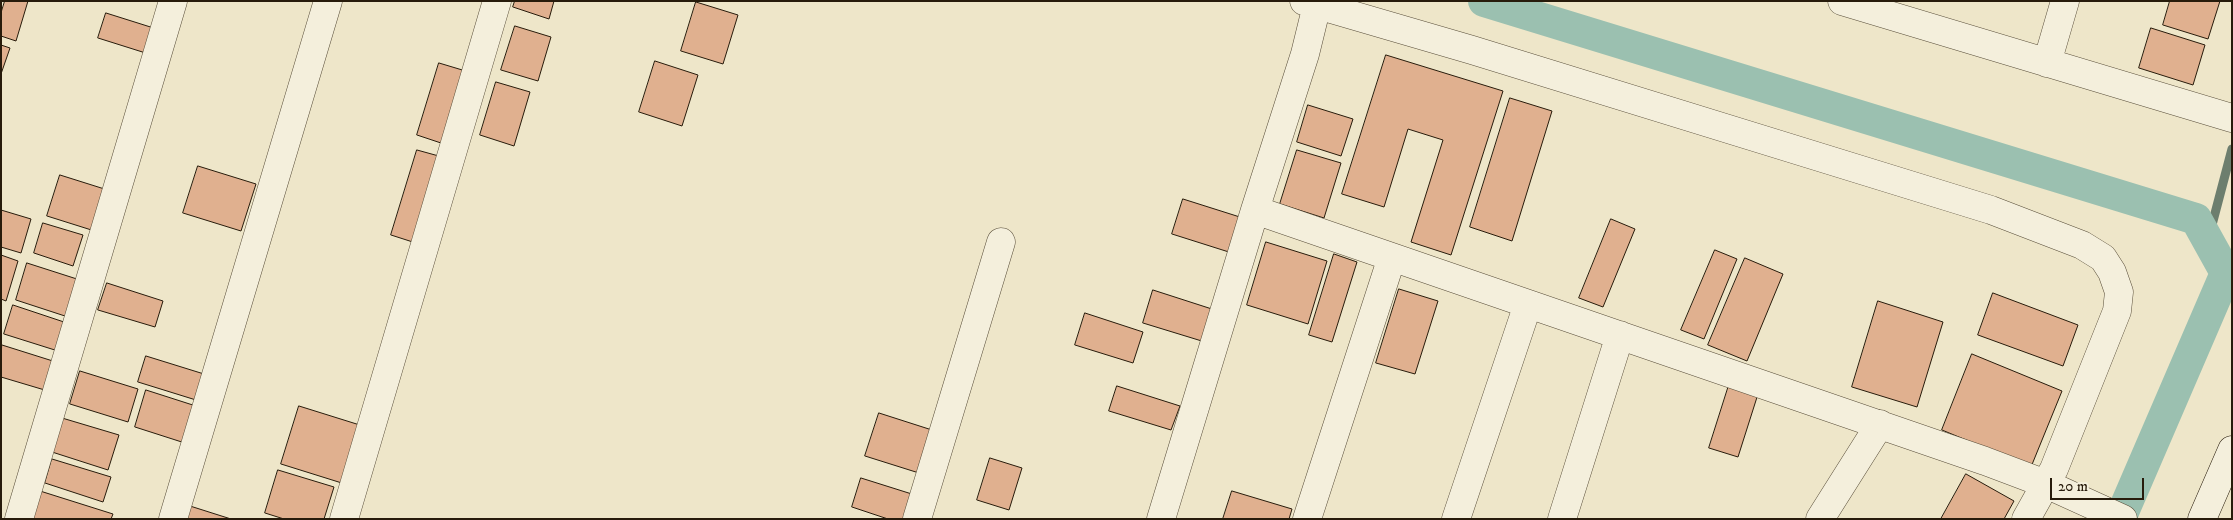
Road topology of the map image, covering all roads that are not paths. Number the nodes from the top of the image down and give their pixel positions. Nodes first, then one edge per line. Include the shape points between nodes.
1 (173, 1) edge
2 (328, 1) edge
3 (497, 1) edge
4 (1842, 1) edge
5 (2065, 1) edge
6 (1311, 3) edge
7 (1877, 6) edge
8 (2047, 62) junction
9 (2219, 114) edge
10 (1255, 210) junction
11 (1001, 242) dead end
12 (1392, 257) junction
13 (1528, 304) junction
14 (1620, 336) junction
15 (1880, 424) junction
16 (2230, 457) edge
17 (2046, 484) junction
18 (2114, 515) edge
19 (19, 519) edge
20 (173, 519) edge
21 (344, 519) edge
22 (917, 519) edge
23 (1162, 519) edge
24 (1307, 519) edge
25 (1456, 519) edge
26 (1562, 519) edge
27 (1820, 519) edge
28 (2026, 519) edge
29 (2202, 519) edge

1 - 19 street
2 - 20 street
3 - 21 street
4 - 7 street
5 - 8 street
6 - 10 street via 1305,54
6 - 17 street via 1991,210 2082,245 2103,258 2119,292 2117,311
7 - 8 street
8 - 9 street
10 - 12 street
10 - 23 street
11 - 22 street
12 - 13 street
12 - 24 street
13 - 14 street
13 - 25 street
14 - 15 street
14 - 26 street
15 - 17 street
15 - 27 street
16 - 29 street
17 - 18 street
17 - 28 street

